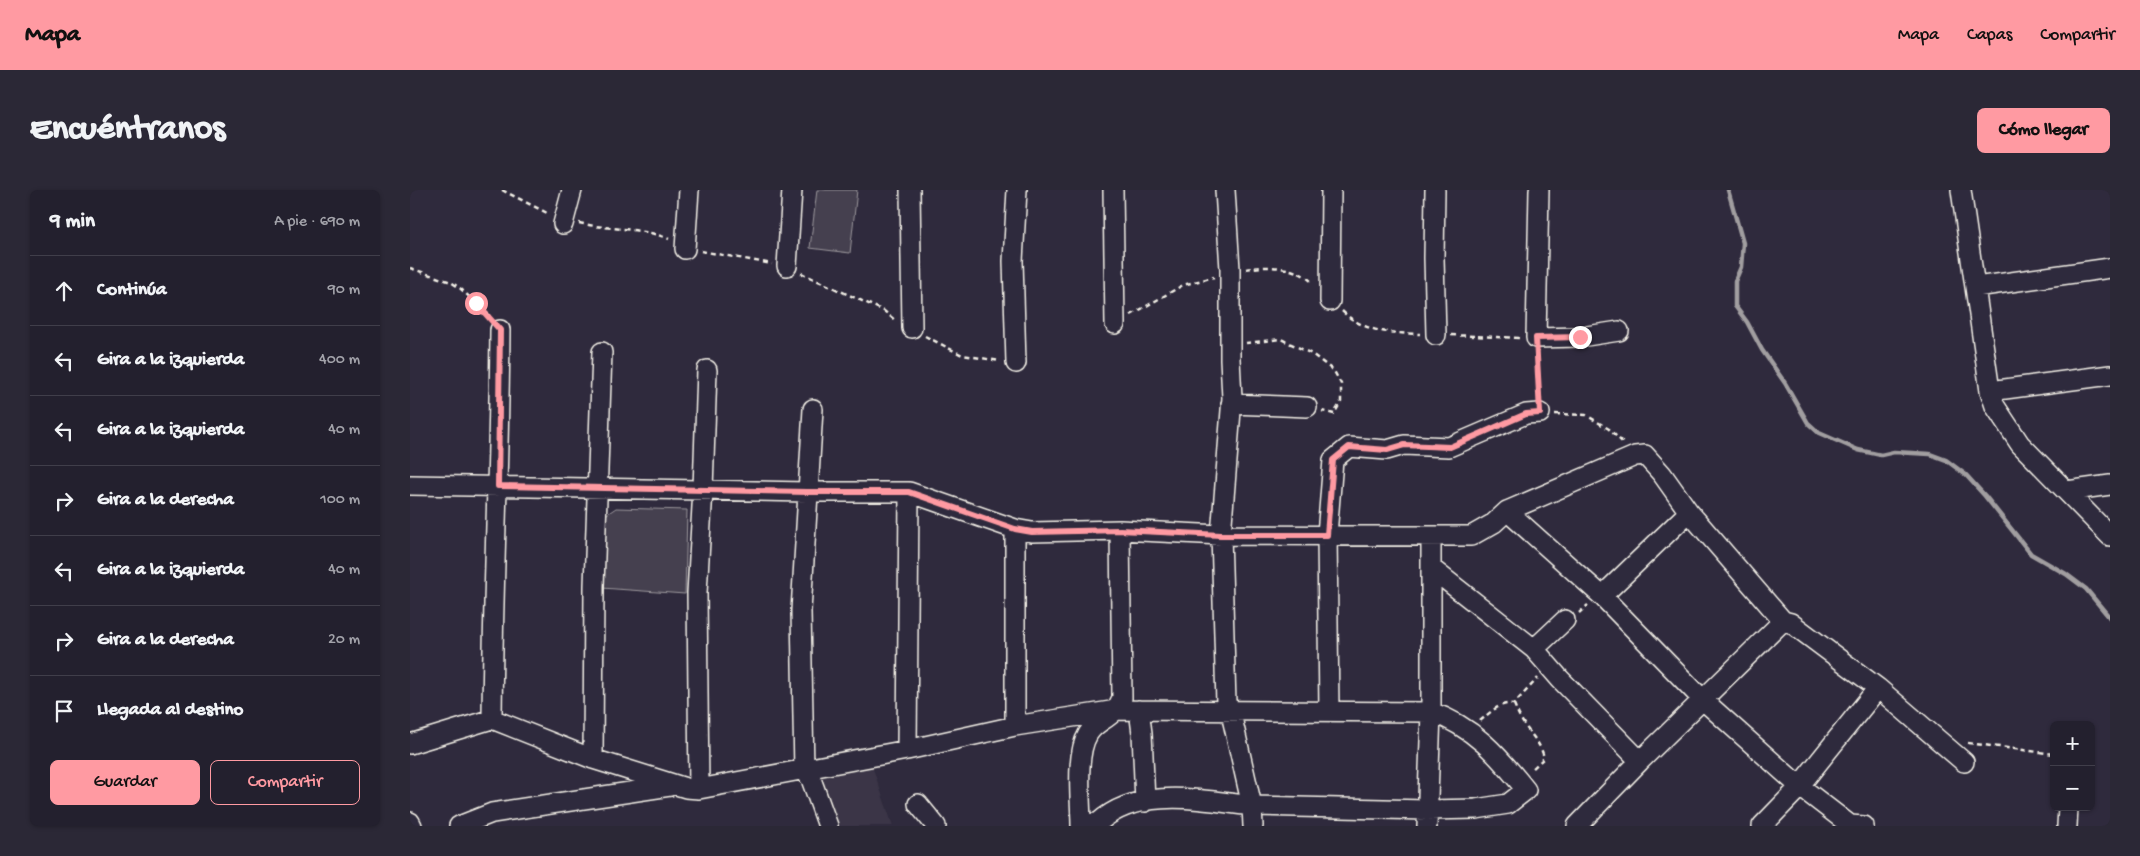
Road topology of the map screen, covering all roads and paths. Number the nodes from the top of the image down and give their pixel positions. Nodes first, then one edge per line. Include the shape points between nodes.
1 (502, 190) edge
2 (572, 190) edge
3 (689, 190) edge
4 (792, 190) edge
5 (910, 190) edge
6 (1017, 190) edge
7 (1113, 190) edge
8 (1226, 190) edge
9 (1331, 190) edge
10 (1435, 190) edge
11 (1539, 190) edge
12 (1961, 190) edge
13 (563, 224) junction
14 (685, 248) junction
15 (787, 266) junction
16 (410, 268) edge
17 (2110, 268) edge
18 (1976, 287) junction
19 (1330, 301) dead end
20 (1115, 324) dead end
21 (912, 328) junction
22 (500, 330) joint
23 (1619, 331) dead end
24 (1436, 335) dead end
25 (1536, 338) junction
26 (1230, 346) junction
27 (602, 352) dead end
28 (1016, 363) joint
29 (708, 370) dead end
30 (2110, 376) edge
31 (1990, 392) junction
32 (1231, 404) junction
33 (1307, 407) dead end
34 (813, 409) dead end
35 (1540, 413) junction
36 (1334, 414) dead end
37 (1636, 456) junction
38 (410, 485) edge
39 (2110, 485) edge
40 (498, 486) junction
41 (598, 488) junction
42 (703, 489) junction
43 (2067, 491) junction
44 (807, 492) junction
45 (909, 492) junction
46 (1507, 511) junction
47 (1690, 512) junction
48 (1015, 529) junction
49 (1120, 530) junction
50 (1221, 535) junction
51 (1327, 535) junction
52 (1431, 536) junction
53 (2110, 536) edge
54 (1431, 568) junction
55 (1602, 596) junction
56 (1565, 620) joint
57 (1782, 621) junction
58 (1534, 648) junction
59 (1549, 666) junction
60 (1878, 688) junction
61 (1703, 700) junction
62 (1514, 704) junction
63 (1230, 709) junction
64 (1117, 710) junction
65 (1139, 710) junction
66 (1329, 711) junction
67 (1431, 712) junction
68 (492, 719) junction
69 (1015, 726) junction
70 (1470, 731) junction
71 (410, 744) edge
72 (907, 750) junction
73 (2050, 753) edge
74 (593, 759) junction
75 (1640, 762) junction
76 (1964, 762) joint
77 (804, 770) junction
78 (1520, 782) junction
79 (676, 785) junction
80 (1798, 785) junction
81 (700, 789) junction
82 (1145, 802) junction
83 (918, 804) dead end
84 (1252, 806) junction
85 (2068, 811) edge
86 (1427, 818) edge
87 (410, 822) edge
88 (1081, 825) edge
89 (412, 826) edge
90 (459, 826) edge
91 (828, 826) edge
92 (936, 826) edge
93 (1252, 826) edge
94 (1578, 826) edge
95 (1762, 826) edge
96 (1854, 826) edge
97 (2067, 826) edge

1 - 13 path
2 - 13 street
3 - 14 street
4 - 15 street
5 - 21 street
6 - 28 street via 1013,260
7 - 20 street
8 - 26 street
9 - 19 street
10 - 24 street
11 - 25 street
12 - 18 street
13 - 14 path via 576,222 644,232 667,238
14 - 15 path
15 - 21 path
16 - 22 path via 461,289
17 - 18 street
18 - 31 street
21 - 28 path via 962,355
22 - 40 street
23 - 25 street via 1580,337
25 - 35 path
26 - 32 street
26 - 36 path via 1281,339 1312,354 1334,370 1341,384 1341,402
27 - 41 street
29 - 42 street
30 - 31 street
31 - 43 street via 1995,406 2020,444
32 - 33 street
32 - 50 street
34 - 44 street
35 - 37 path via 1586,415 1609,429
35 - 51 street via 1526,414 1450,447 1404,445 1387,450 1349,447 1333,460
37 - 46 street
37 - 47 street via 1645,455 1651,460
38 - 40 street
39 - 43 street
40 - 41 street
40 - 68 street
41 - 42 street
41 - 74 street
42 - 44 street
42 - 81 street via 697,593
43 - 53 street
44 - 45 street
44 - 77 street via 801,611
45 - 48 street
45 - 72 street
46 - 52 street via 1494,524 1471,536
46 - 55 street
47 - 55 street
47 - 57 street
48 - 49 street via 1032,532
48 - 69 street
49 - 50 street
49 - 64 street via 1122,698
50 - 51 street
50 - 63 street via 1226,702
51 - 52 street
51 - 66 street
52 - 54 street
54 - 58 street
54 - 67 street
55 - 56 path via 1573,618
55 - 61 street
56 - 58 street
57 - 60 street via 1791,623
57 - 61 street
58 - 59 street
59 - 62 path
59 - 75 street
60 - 76 street
60 - 80 street
61 - 75 street
61 - 80 street
62 - 70 path via 1505,703 1497,707
62 - 78 path via 1521,720 1536,738 1544,758
63 - 65 street
63 - 66 street
63 - 84 street
64 - 65 street
64 - 69 street
64 - 88 street via 1089,732 1082,747
65 - 82 street
66 - 67 street
67 - 70 street
67 - 86 street
68 - 71 street
68 - 74 street
69 - 72 street
70 - 78 street via 1502,759
72 - 77 street
73 - 76 path via 1967,743
74 - 79 street
75 - 94 street
77 - 81 street
77 - 91 street via 811,779
78 - 86 street via 1526,790 1508,804
79 - 81 street
79 - 90 street via 492,813
80 - 95 street
80 - 96 street
82 - 84 street via 1188,798
82 - 88 street via 1110,812 1098,823
83 - 92 street
84 - 86 street
84 - 93 street
85 - 97 street
87 - 89 street

